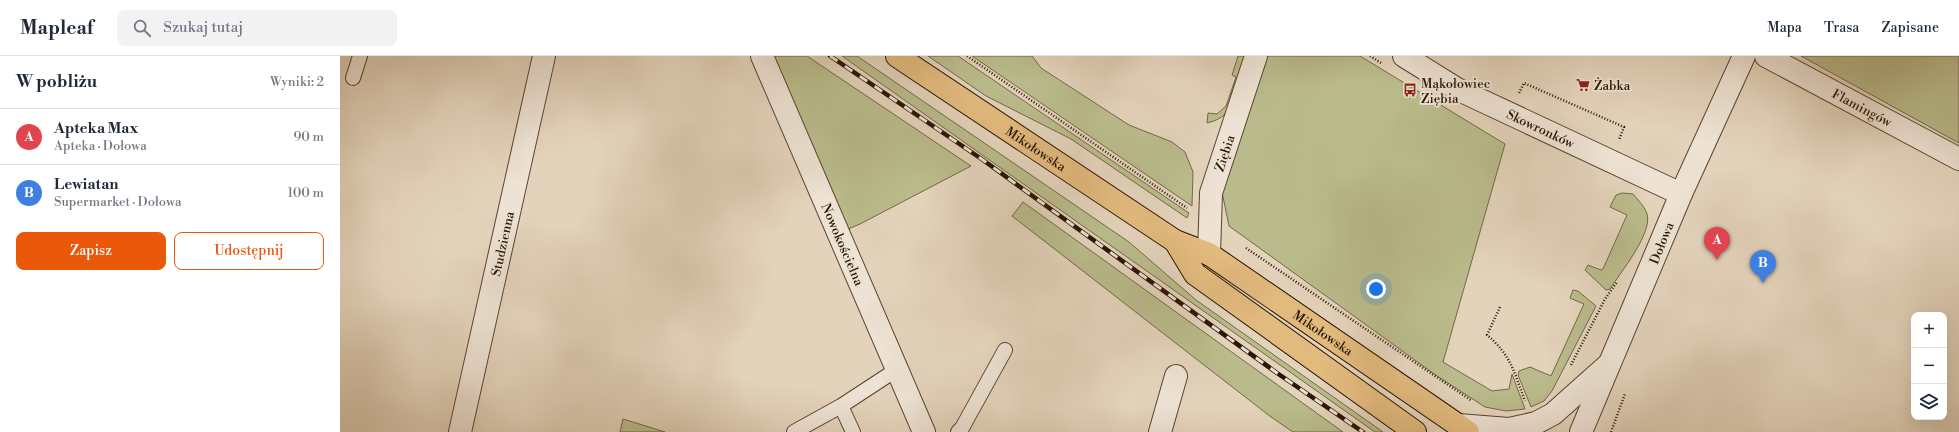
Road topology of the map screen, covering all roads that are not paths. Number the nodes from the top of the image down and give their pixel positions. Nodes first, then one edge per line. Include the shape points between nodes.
1 (360, 56) edge
2 (544, 56) edge
3 (762, 56) edge
4 (897, 56) edge
5 (1256, 56) edge
6 (1404, 56) edge
7 (1744, 56) edge
8 (1766, 56) edge
9 (353, 78) dead end
10 (1959, 159) edge
11 (1681, 194) junction
12 (1175, 241) junction
13 (1209, 254) junction
14 (1005, 350) dead end
15 (1611, 363) junction
16 (896, 370) junction
17 (1176, 376) dead end
18 (841, 406) junction
19 (1463, 429) edge
20 (460, 432) edge
21 (794, 432) edge
22 (853, 432) edge
23 (924, 432) edge
24 (958, 432) edge
25 (1160, 432) edge
26 (1415, 432) edge
27 (1581, 432) edge

1 - 9 lane
2 - 20 street, Studzienna
3 - 16 street, Nowokościelna
4 - 12 main road, Mikołowska
5 - 13 street, Ziębia via 1211,193
6 - 11 street, Skowronków via 1457,89
7 - 11 street, Dołowa
8 - 10 street, Flamingów
11 - 15 street, Dołowa
12 - 13 main road, Mikołowska
12 - 26 main road, Mikołowska via 1195,274
13 - 19 main road, Mikołowska
14 - 24 lane
15 - 19 street via 1553,414 1536,423 1509,429
15 - 27 street, Dołowa
16 - 18 lane
16 - 23 street, Nowokościelna
17 - 25 street
18 - 21 lane
18 - 22 lane

